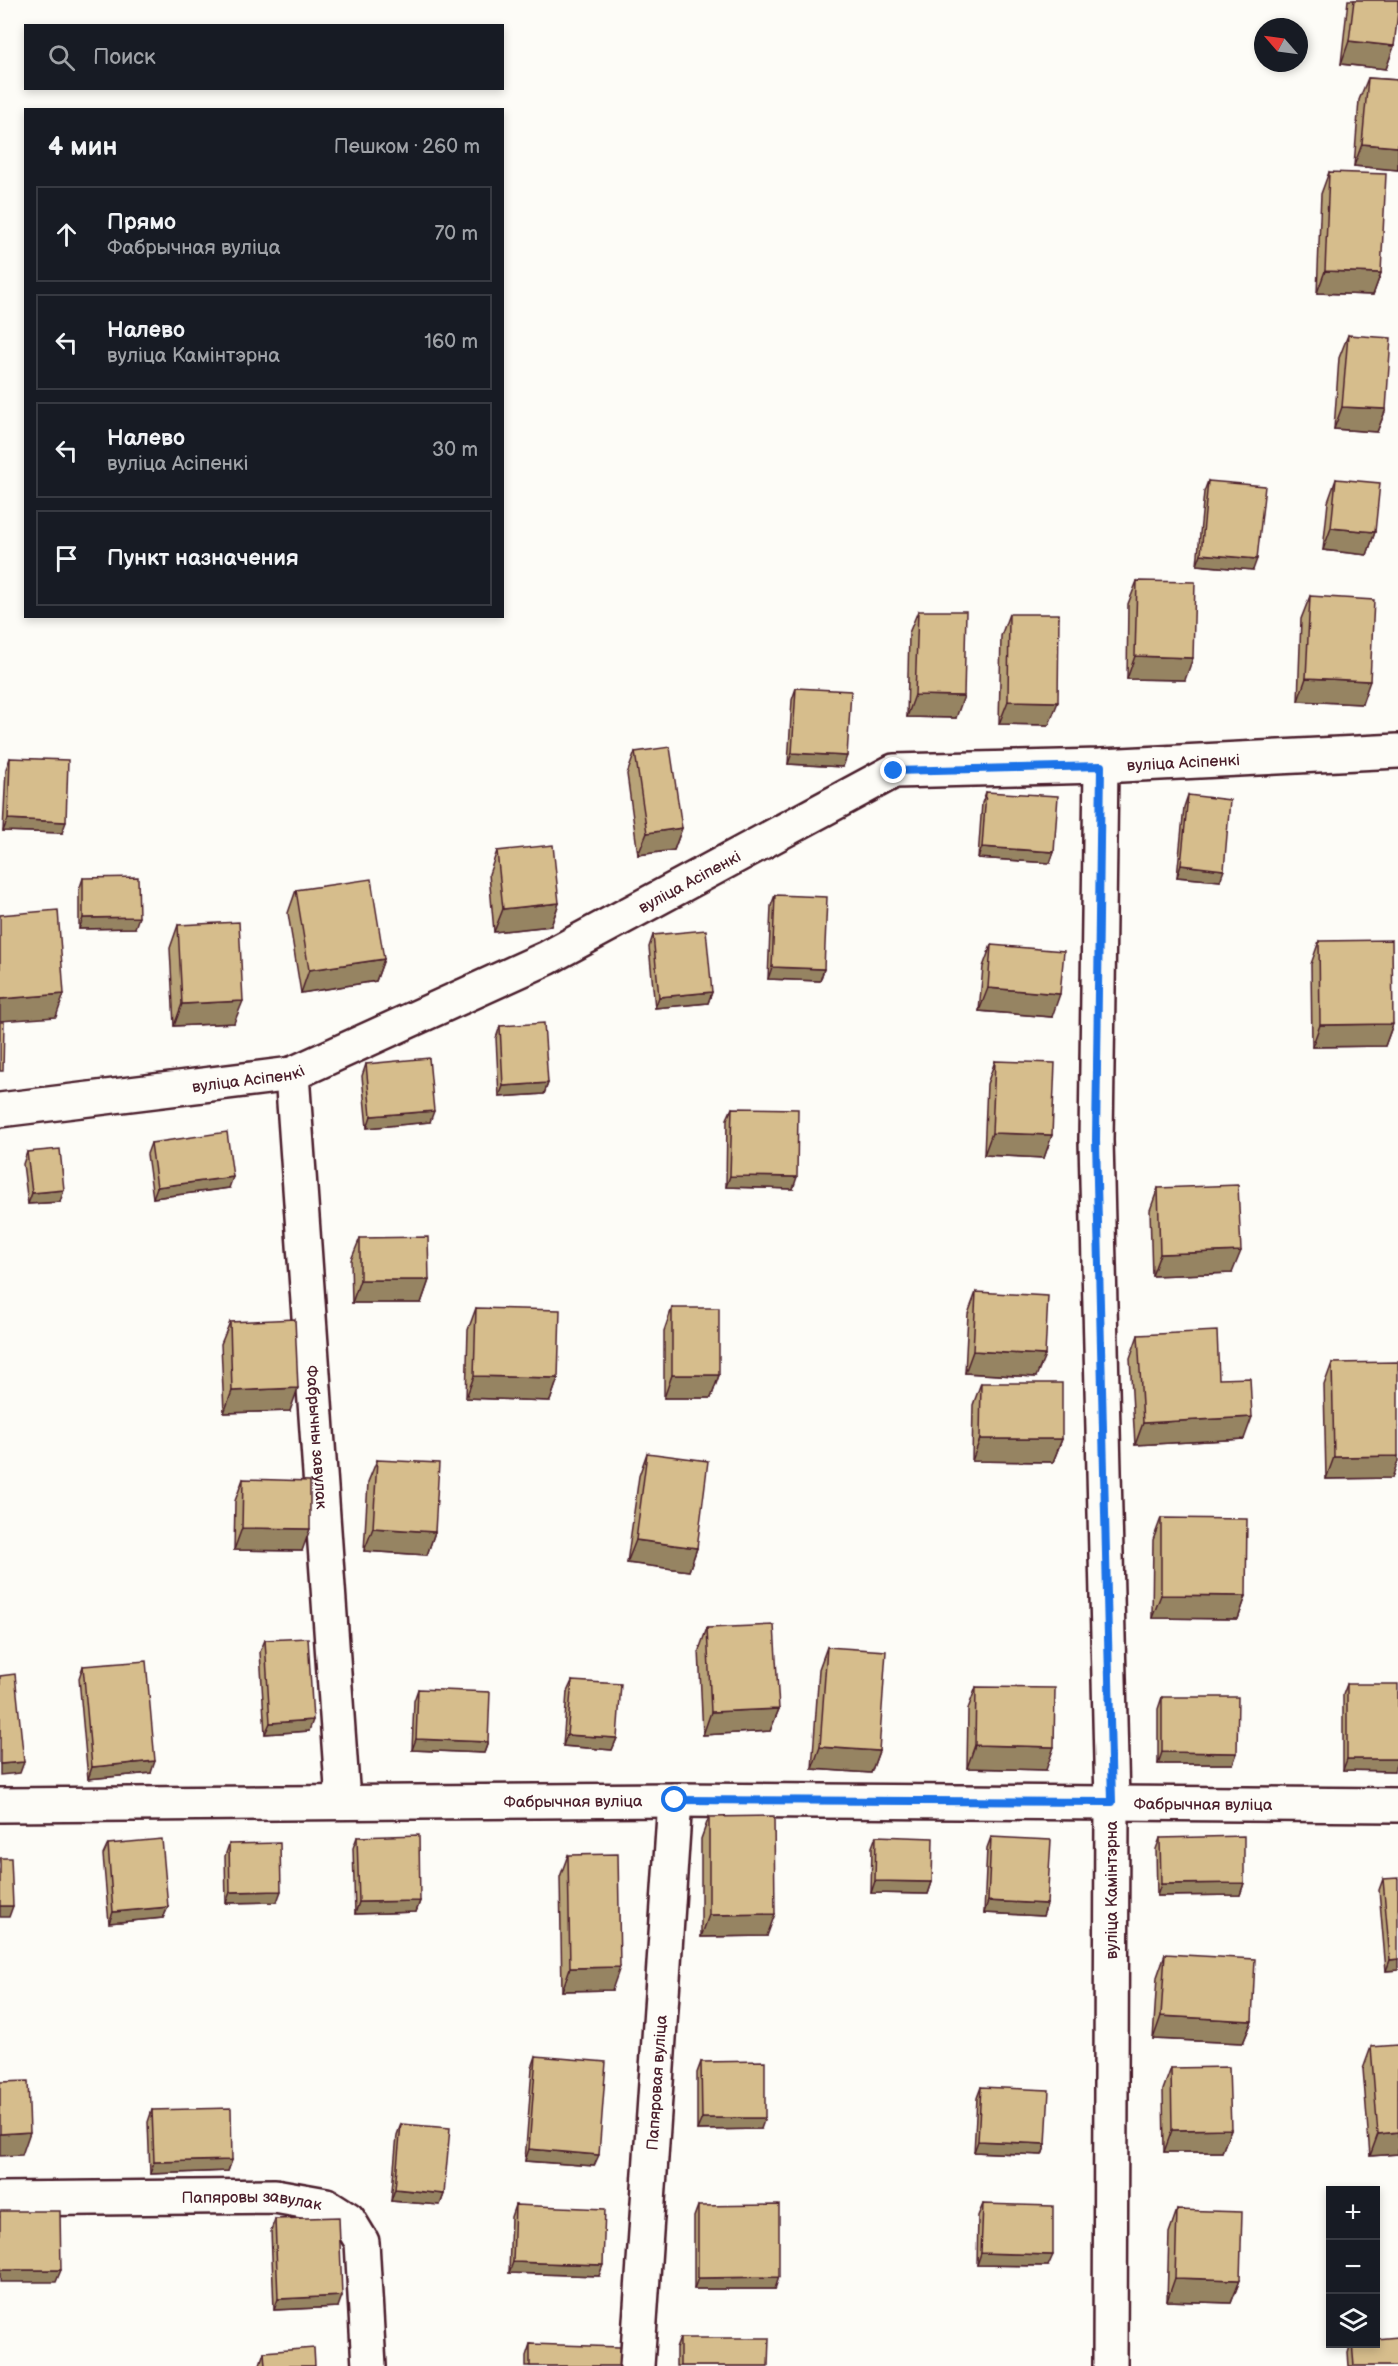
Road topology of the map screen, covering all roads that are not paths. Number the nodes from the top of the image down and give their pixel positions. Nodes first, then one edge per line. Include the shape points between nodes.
1 (1398, 751) edge
2 (1101, 766) junction
3 (292, 1074) junction
4 (0, 1110) edge
5 (675, 1800) junction
6 (344, 1802) junction
7 (1112, 1802) junction
8 (0, 1805) edge
9 (1398, 1805) edge
10 (0, 2199) edge
11 (369, 2366) edge
12 (637, 2366) edge
13 (1110, 2366) edge

1 - 2 street, вуліца Асіпенкі
2 - 3 street, вуліца Асіпенкі via 894,771 547,958
2 - 7 street, вуліца Камінтэрна via 1096,1140
3 - 4 street, вуліца Асіпенкі
3 - 6 street, Фабрычны завулак
5 - 6 street, Фабрычная вуліца
5 - 7 street, Фабрычная вуліца
5 - 12 street, Папяровая вуліца
6 - 8 street, Фабрычная вуліца
7 - 9 street, Фабрычная вуліца
7 - 13 street, вуліца Камінтэрна
10 - 11 street, Папяровы завулак via 274,2196 326,2205 348,2219 362,2242

